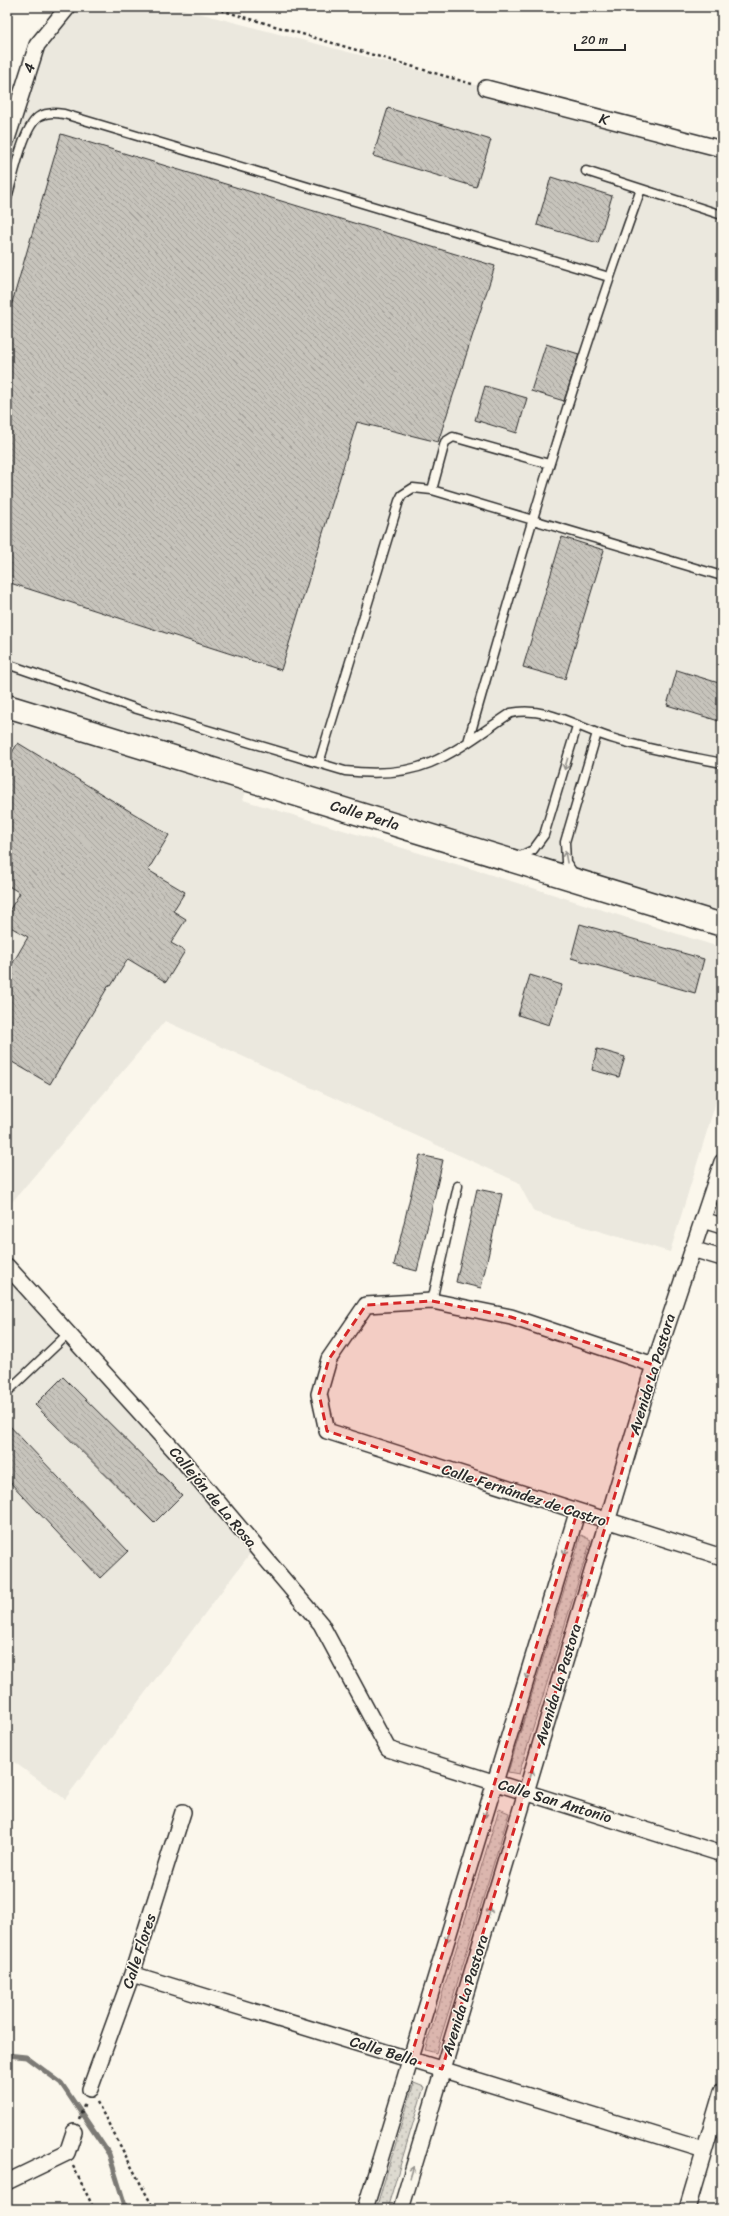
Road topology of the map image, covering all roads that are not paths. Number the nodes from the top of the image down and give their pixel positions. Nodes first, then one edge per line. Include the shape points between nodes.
1 (68, 7) edge
2 (486, 88) road end
3 (7, 138) edge
4 (722, 149) edge
5 (586, 171) dead end
6 (641, 189) junction
7 (7, 198) edge
8 (722, 215) edge
9 (609, 277) junction
10 (549, 464) junction
11 (432, 490) junction
12 (531, 520) junction
13 (722, 576) edge
14 (7, 664) edge
15 (7, 706) edge
16 (577, 726) junction
17 (597, 733) junction
18 (468, 742) junction
19 (722, 763) edge
20 (319, 764) junction
21 (508, 859) junction
22 (589, 885) junction
23 (722, 925) edge
24 (722, 1162) edge
25 (458, 1186) dead end
26 (703, 1220) junction
27 (722, 1226) edge
28 (692, 1249) junction
29 (722, 1258) edge
30 (7, 1266) edge
31 (432, 1301) junction
32 (68, 1334) junction
33 (654, 1365) junction
34 (7, 1392) edge
35 (577, 1513) junction
36 (607, 1522) junction
37 (722, 1557) edge
38 (388, 1749) joint
39 (495, 1783) junction
40 (526, 1792) junction
41 (184, 1812) dead end
42 (722, 1854) edge
43 (132, 1974) junction
44 (410, 2060) junction
45 (442, 2069) junction
46 (90, 2090) road end
47 (722, 2091) edge
48 (74, 2132) road end
49 (704, 2150) junction
50 (7, 2182) edge
51 (365, 2209) edge
52 (401, 2209) edge
53 (687, 2209) edge

1 - 3 street, 4 via 37,45
2 - 4 street, K
5 - 6 lane
6 - 8 lane
6 - 9 lane
7 - 9 lane via 30,125 39,116 50,112 64,114
9 - 10 lane
10 - 11 lane via 453,437 445,442
10 - 12 lane
11 - 12 lane
11 - 20 lane via 413,488 402,495 399,501
12 - 13 lane
12 - 18 lane
14 - 20 lane via 137,709
15 - 21 main road, Calle Perla
16 - 17 lane
16 - 18 lane via 546,713 523,710 511,713
16 -> 21 lane via 544,835 533,850
17 - 19 lane via 624,742
22 -> 17 lane via 572,872 564,852
18 - 20 lane via 429,764 391,771 345,771
21 - 22 main road, Calle Perla
22 - 23 main road, Calle Perla
24 - 26 street, Avenida La Pastora
25 - 31 lane
26 - 27 street
26 - 28 street, Avenida La Pastora
28 - 29 street
28 - 33 street, Avenida La Pastora
30 - 32 street, Callejón de La Rosa
31 - 33 street via 511,1317
31 - 35 street, Calle Fernández de Castro via 366,1305 330,1358 321,1387 319,1394 328,1431
32 - 34 lane
32 - 38 street, Callejón de La Rosa via 174,1450 321,1624
33 - 36 street, Avenida La Pastora
35 - 36 street, Calle Fernández de Castro
35 -> 39 street, Avenida La Pastora
36 - 37 street, Calle Fernández de Castro
40 -> 36 street, Avenida La Pastora
38 - 39 street, Calle San Antonio
39 - 40 street, Calle San Antonio
39 -> 44 street, Avenida La Pastora
40 - 42 street, Calle San Antonio
45 -> 40 street, Avenida La Pastora
41 - 43 street, Calle Flores
43 - 44 street, Calle Bella
43 - 46 street, Calle Flores
44 - 45 street, Calle Bella
44 - 51 street, Avenida La Pastora
45 - 49 street, Calle Bella
52 -> 45 street, Avenida La Pastora
47 - 49 street
48 - 50 street via 67,2153
49 - 53 street

